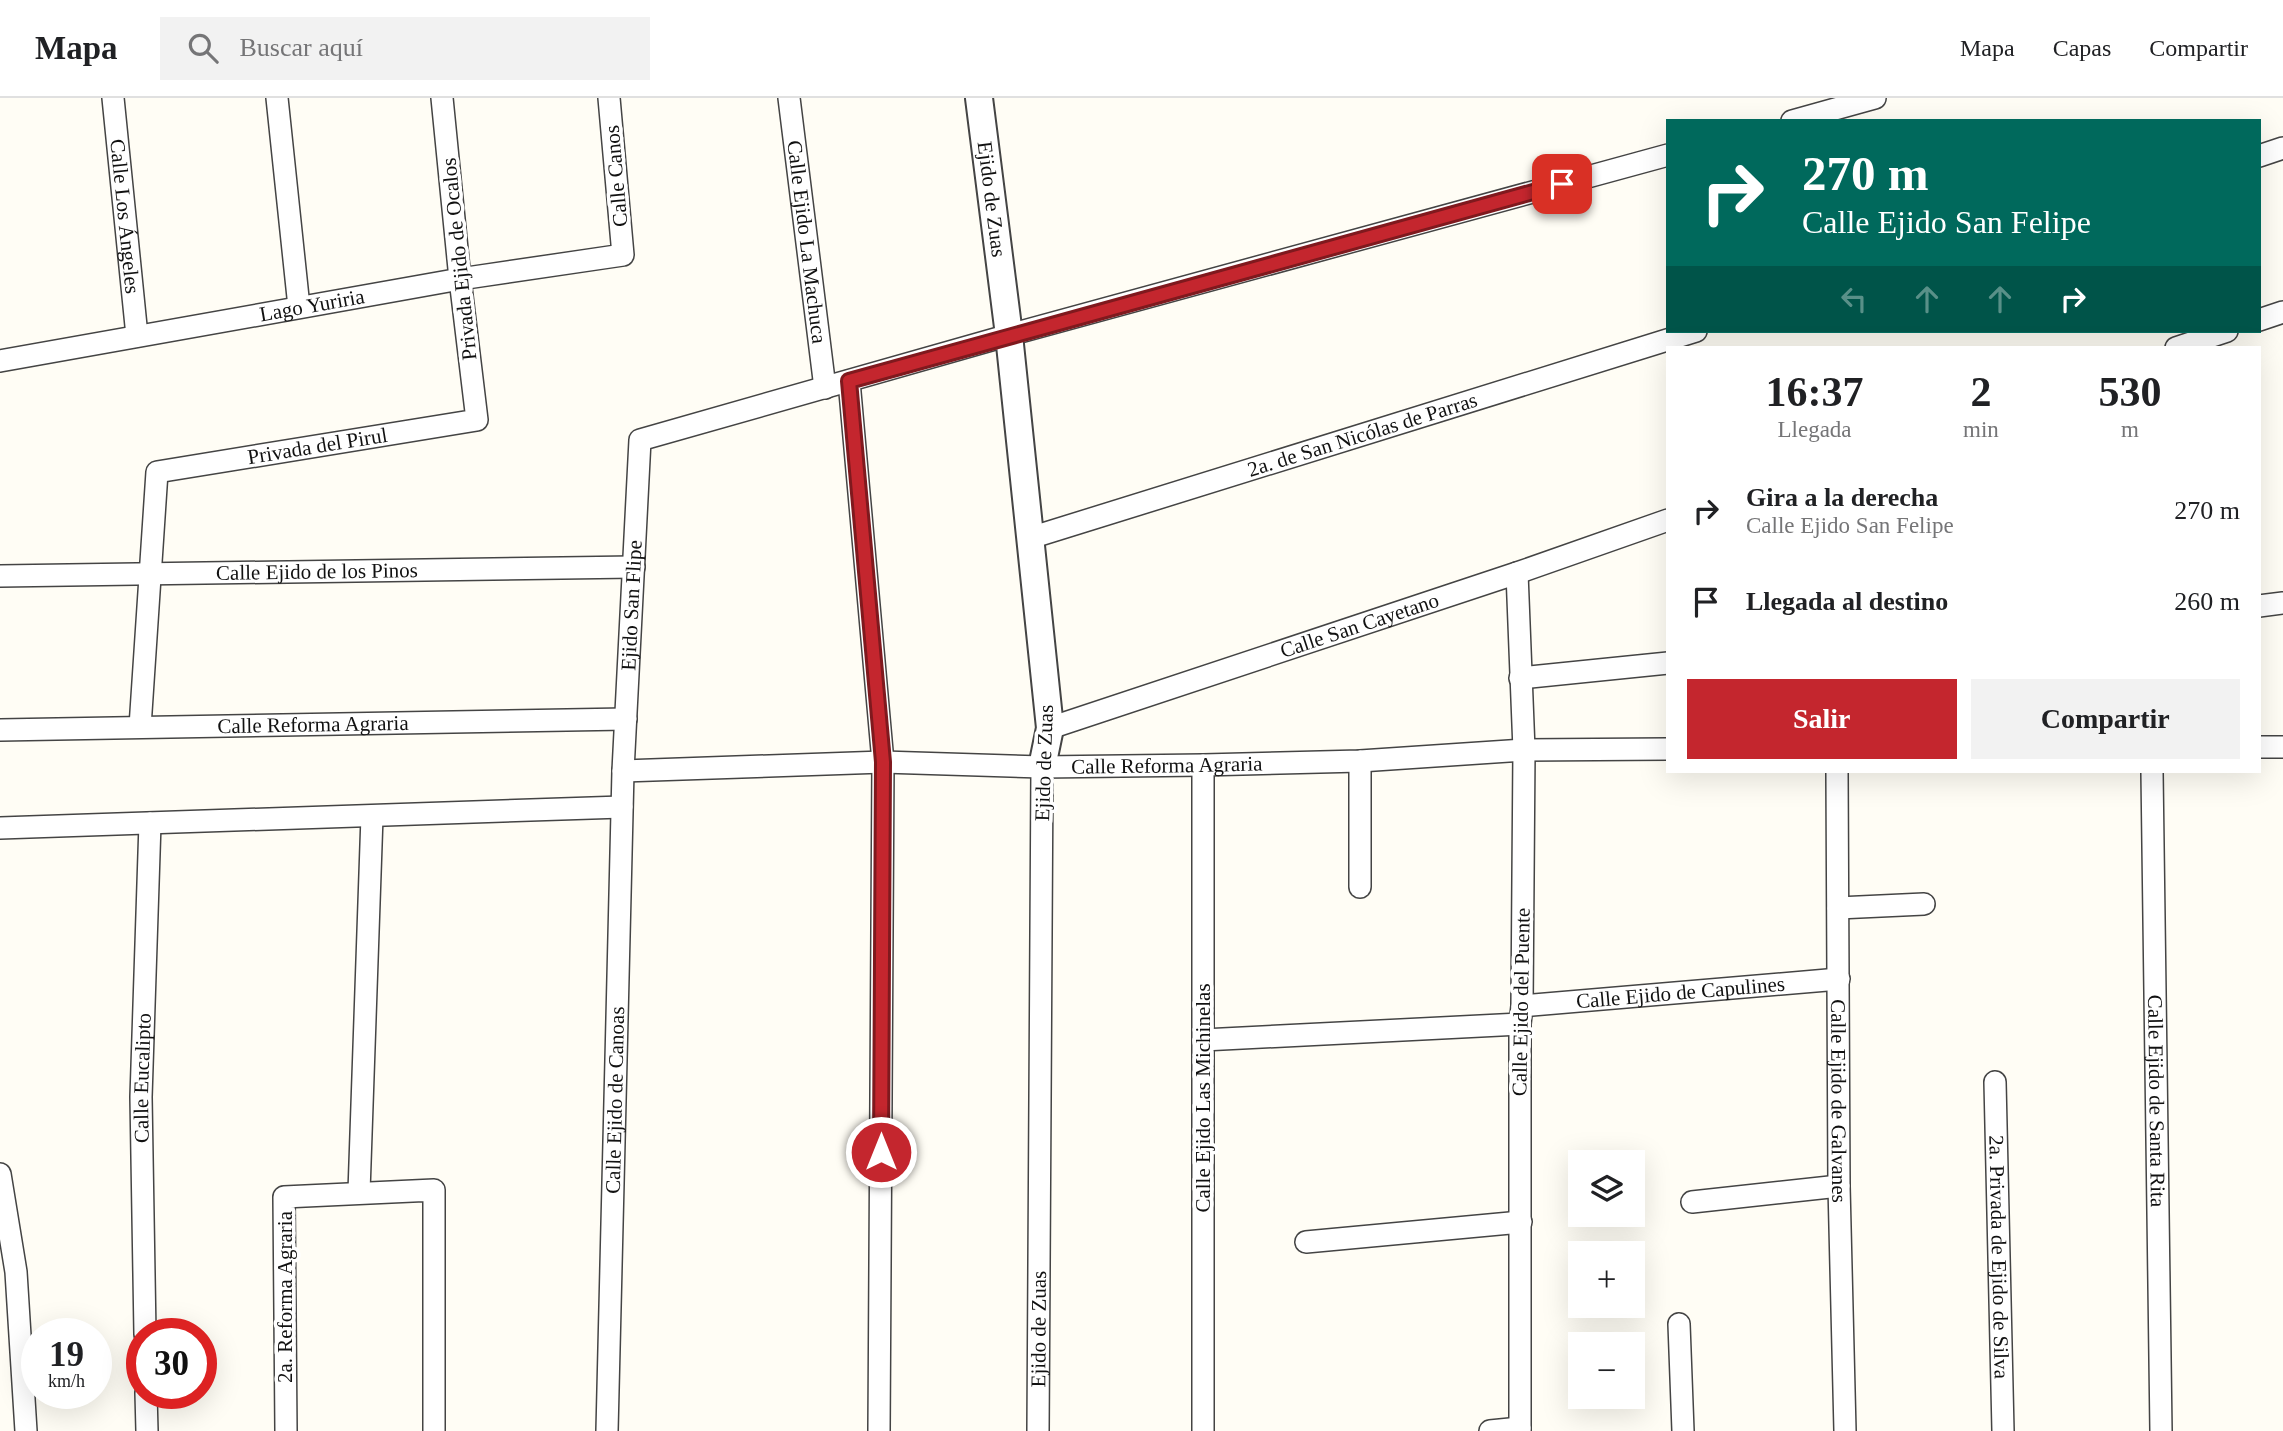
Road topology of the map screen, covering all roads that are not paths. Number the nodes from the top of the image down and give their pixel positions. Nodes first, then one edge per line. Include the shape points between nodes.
1 (113, 98) edge
2 (277, 98) edge
3 (442, 98) edge
4 (609, 98) edge
5 (789, 98) edge
6 (979, 98) edge
7 (1875, 98) edge
8 (1799, 119) edge
9 (2283, 148) edge
10 (2261, 155) edge
11 (1666, 156) edge
12 (623, 255) joint
13 (460, 279) junction
14 (299, 307) junction
15 (2283, 312) edge
16 (2261, 319) edge
17 (1690, 333) edge
18 (2221, 333) edge
19 (1009, 335) junction
20 (137, 336) junction
21 (2182, 346) edge
22 (0, 361) edge
23 (849, 381) junction
24 (825, 388) junction
25 (477, 420) joint
26 (1666, 521) edge
27 (1030, 538) junction
28 (634, 566) junction
29 (1517, 573) junction
30 (149, 574) junction
31 (0, 576) edge
32 (2283, 603) edge
33 (2261, 606) edge
34 (1666, 663) edge
35 (1520, 678) junction
36 (625, 719) junction
37 (140, 727) junction
38 (1050, 728) junction
39 (0, 730) edge
40 (2261, 747) edge
41 (2283, 747) edge
42 (1666, 749) edge
43 (1524, 750) junction
44 (1360, 761) junction
45 (883, 762) junction
46 (1203, 765) junction
47 (1042, 767) junction
48 (623, 771) junction
49 (1837, 773) edge
50 (2152, 773) edge
51 (622, 807) junction
52 (372, 816) junction
53 (150, 823) junction
54 (0, 828) edge
55 (1360, 887) dead end
56 (1924, 904) dead end
57 (1838, 908) junction
58 (1839, 979) junction
59 (1521, 1015) junction
60 (1203, 1040) junction
61 (1995, 1082) dead end
62 (0, 1174) edge
63 (1839, 1186) junction
64 (359, 1192) junction
65 (1692, 1202) dead end
66 (1521, 1222) junction
67 (1306, 1242) dead end
68 (145, 1318) edge
69 (1679, 1324) dead end
70 (146, 1409) edge
71 (1520, 1429) edge
72 (26, 1431) edge
73 (147, 1431) edge
74 (286, 1431) edge
75 (434, 1431) edge
76 (607, 1431) edge
77 (879, 1431) edge
78 (1038, 1431) edge
79 (1203, 1431) edge
80 (1490, 1431) edge
81 (1682, 1431) edge
82 (1845, 1431) edge
83 (2003, 1431) edge
84 (2161, 1431) edge

1 - 20 street, Calle Los Ángeles
2 - 14 street
3 - 13 street, Privada Ejido de Ocalos
4 - 12 street, Calle Canos
5 - 24 street, Calle Ejido La Machuca
6 - 19 street, Ejido de Zuas
7 - 8 street
9 - 10 street
11 - 19 street
12 - 13 street, Lago Yuriria
13 - 14 street, Lago Yuriria
13 - 25 street, Privada Ejido de Ocalos
14 - 20 street, Lago Yuriria
15 - 16 street
17 - 27 street, 2a. de San Nicólas de Parras
18 - 21 street
19 - 23 street
19 - 27 street, Ejido de Zuas
20 - 22 street, Lago Yuriria
23 - 24 street
23 - 45 street
24 - 28 street, Ejido San Flipe via 640,440
25 - 30 street, Privada del Pirul via 157,472
26 - 29 street, Calle San Cayetano
27 - 38 street, Ejido de Zuas
28 - 30 street, Calle Ejido de los Pinos
28 - 36 street, Ejido San Flipe
29 - 35 street, Calle Ejido del Puente
29 - 38 street, Calle San Cayetano
30 - 31 street, Calle Ejido de los Pinos
30 - 37 street
32 - 33 street
34 - 35 street
35 - 43 street, Calle Ejido del Puente
36 - 37 street, Calle Reforma Agraria
36 - 48 street, Ejido San Flipe
37 - 39 street, Calle Reforma Agraria
38 - 47 street, Ejido de Zuas
40 - 41 street
42 - 43 street, Calle Reforma Agraria
43 - 44 street, Calle Reforma Agraria
43 - 59 street, Calle Ejido del Puente
44 - 46 street, Calle Reforma Agraria
44 - 55 street
45 - 47 street, Calle Reforma Agraria
45 - 48 street, Calle Reforma Agraria
45 - 77 street
46 - 47 street, Calle Reforma Agraria
46 - 60 street, Calle Ejido Las Michinelas
47 - 78 street, Ejido de Zuas
48 - 51 street, Calle Ejido de Canoas
49 - 57 street, Calle Ejido de Galvanes
50 - 84 street, Calle Ejido de Santa Rita
51 - 52 street
51 - 76 street, Calle Ejido de Canoas
52 - 53 street
52 - 64 street
53 - 54 street
53 - 68 street, Calle Eucalipto via 141,1097
56 - 57 street
57 - 58 street, Calle Ejido de Galvanes
58 - 59 street, Calle Ejido de Capulines
58 - 63 street, Calle Ejido de Galvanes
59 - 60 street, Calle Ejido de Capulines
59 - 66 street, Calle Ejido del Puente
60 - 79 street, Calle Ejido Las Michinelas
61 - 83 street, 2a. Privada de Ejido de Silva
62 - 72 street via 16,1272
63 - 65 street
63 - 82 street, Calle Ejido de Galvanes
64 - 74 street, 2a. Reforma Agraria via 285,1197
64 - 75 street via 434,1190
66 - 67 street
66 - 71 street, Calle Ejido del Puente
69 - 81 street
70 - 73 street
71 - 80 street

